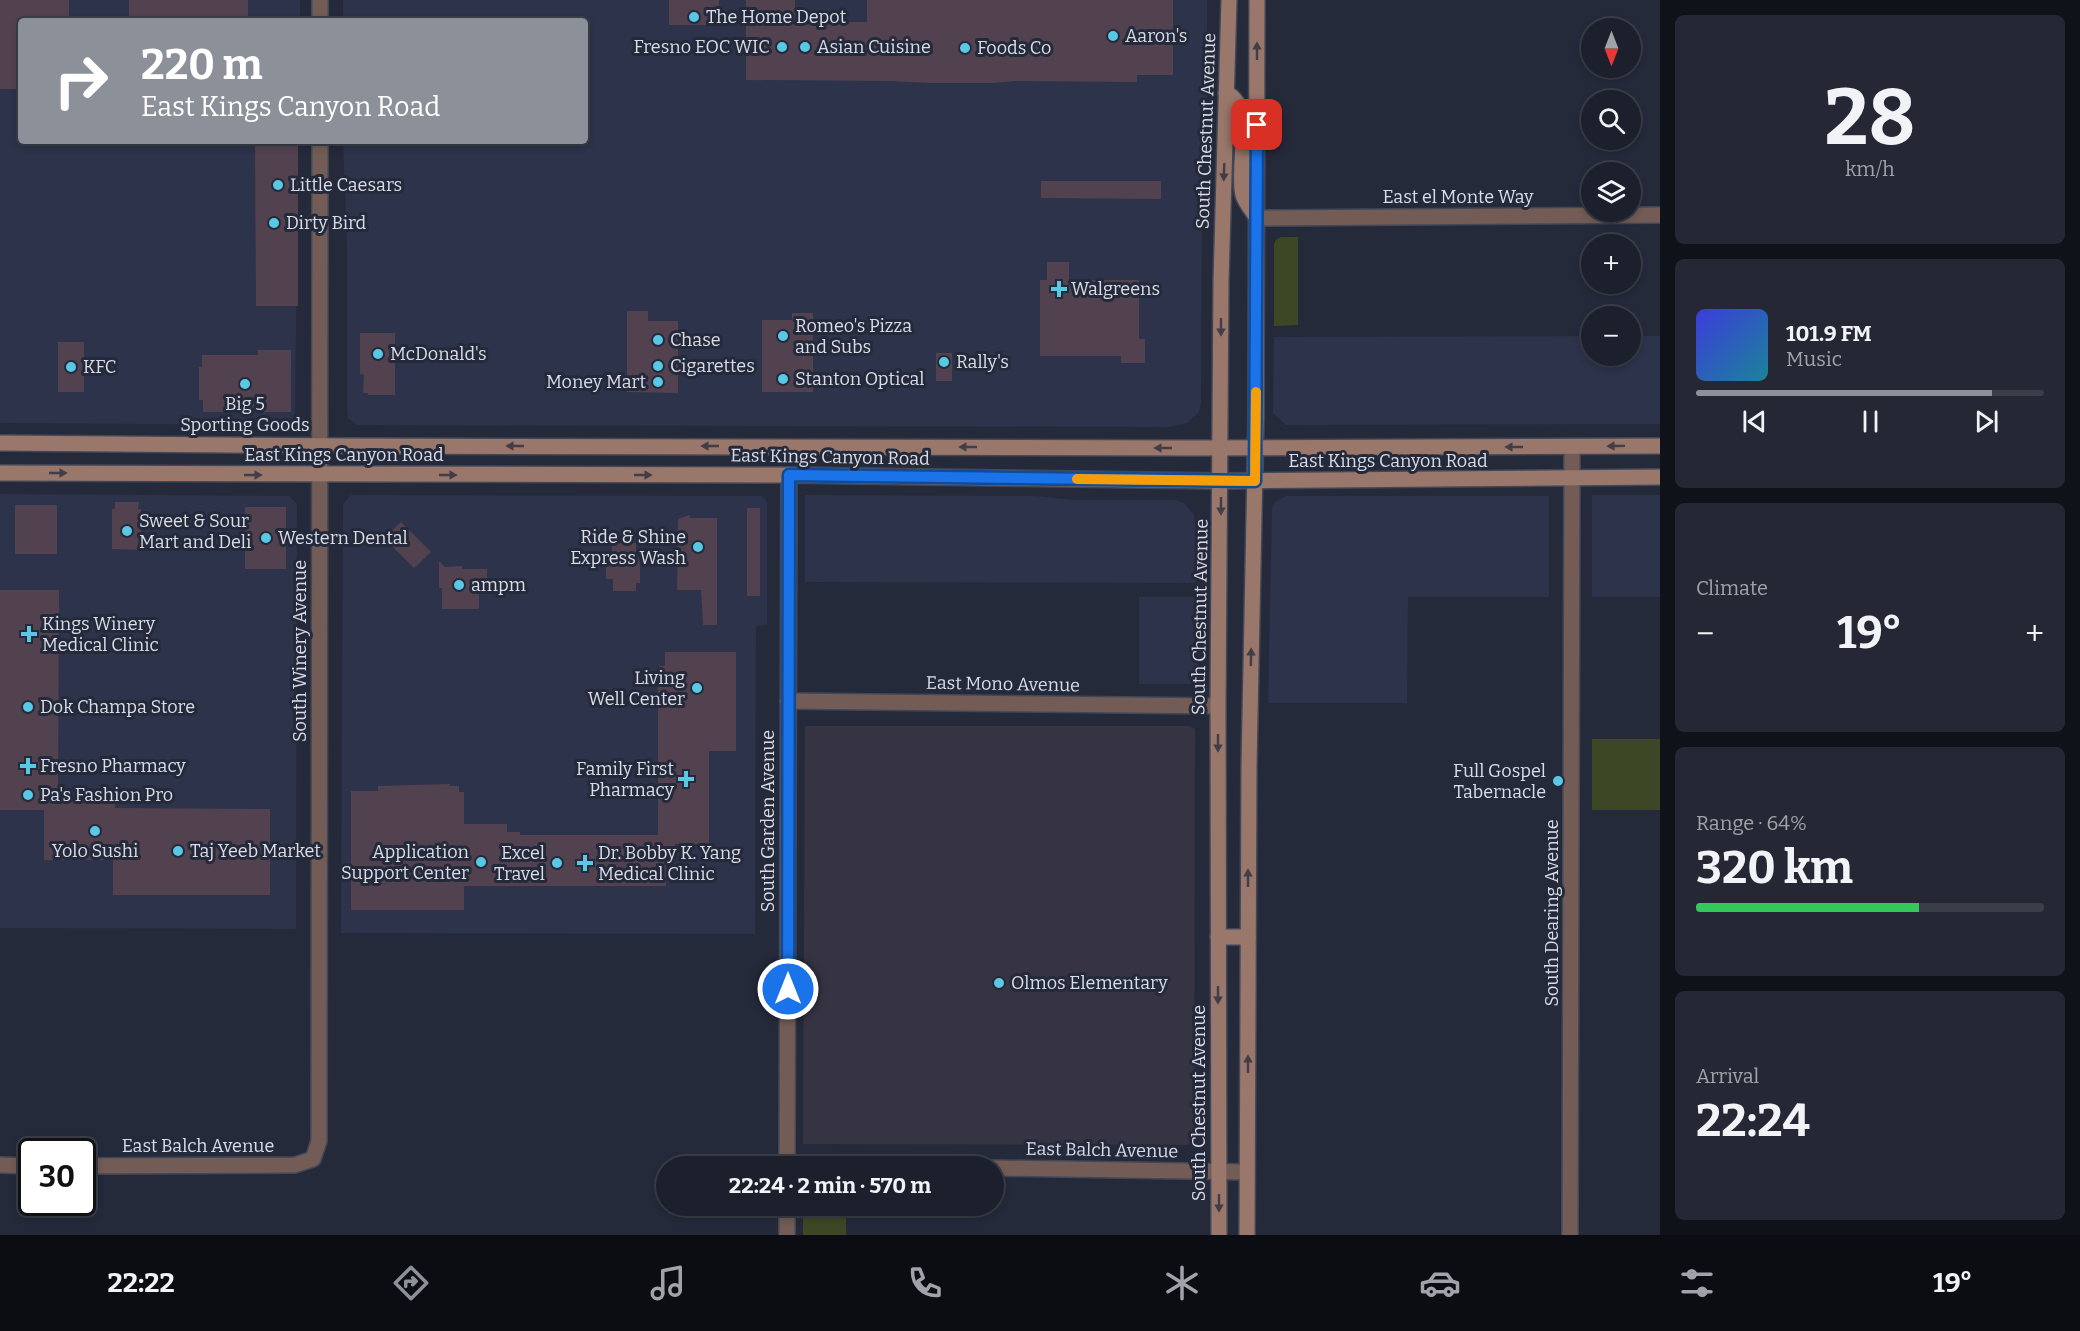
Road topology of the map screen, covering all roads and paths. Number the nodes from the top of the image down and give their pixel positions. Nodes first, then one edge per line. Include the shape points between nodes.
1 (320, 0) edge
2 (1228, 0) edge
3 (1257, 0) edge
4 (320, 18) edge
5 (1226, 93) junction
6 (320, 144) edge
7 (1660, 215) edge
8 (1256, 218) junction
9 (0, 443) edge
10 (319, 446) junction
11 (1660, 446) edge
12 (1221, 447) junction
13 (1255, 447) junction
14 (1572, 447) junction
15 (0, 473) edge
16 (319, 475) junction
17 (789, 475) junction
18 (1660, 477) edge
19 (1572, 479) junction
20 (1221, 481) junction
21 (1255, 481) junction
22 (788, 701) junction
23 (1218, 706) junction
24 (1218, 937) junction
25 (1248, 937) junction
26 (787, 1156) edge
27 (313, 1159) joint
28 (0, 1165) edge
29 (18, 1166) edge
30 (96, 1166) edge
31 (1004, 1168) edge
32 (1219, 1171) junction
33 (1247, 1172) junction
34 (787, 1216) edge
35 (787, 1235) edge
36 (1219, 1235) edge
37 (1247, 1235) edge
38 (1570, 1235) edge

1 - 4 street
2 - 5 main road, South Chestnut Avenue
8 -> 3 main road
5 - 8 main road via 1235,99 1241,111 1243,195
5 -> 12 main road, South Chestnut Avenue
6 - 10 street, South Winery Avenue
7 - 8 street, East el Monte Way
8 - 13 main road
9 - 10 main road, East Kings Canyon Road
12 -> 10 main road, East Kings Canyon Road
10 - 16 street, South Winery Avenue
11 -> 14 main road, East Kings Canyon Road
12 - 13 main road, East Kings Canyon Road
12 - 20 main road, South Chestnut Avenue
14 -> 13 main road, East Kings Canyon Road
13 - 21 main road
14 - 19 street, South Dearing Avenue
15 -> 16 main road, East Kings Canyon Road
16 -> 17 main road, East Kings Canyon Road
16 - 27 street, South Winery Avenue via 319,1141
17 - 20 main road, East Kings Canyon Road
17 - 22 street, South Garden Avenue
18 - 19 main road, East Kings Canyon Road
19 - 21 main road, East Kings Canyon Road
19 - 38 street, South Dearing Avenue
20 - 21 main road, East Kings Canyon Road
20 -> 23 main road, South Chestnut Avenue
25 -> 21 main road
22 - 23 street, East Mono Avenue
22 - 26 street, South Garden Avenue
23 -> 24 main road, South Chestnut Avenue
24 - 25 main road
24 -> 32 main road, South Chestnut Avenue
33 -> 25 main road
27 - 30 street, East Balch Avenue via 295,1166
28 - 29 street
31 - 32 street, East Balch Avenue
32 - 33 street, East Balch Avenue
32 -> 36 main road, South Chestnut Avenue
33 - 37 main road
34 - 35 street

